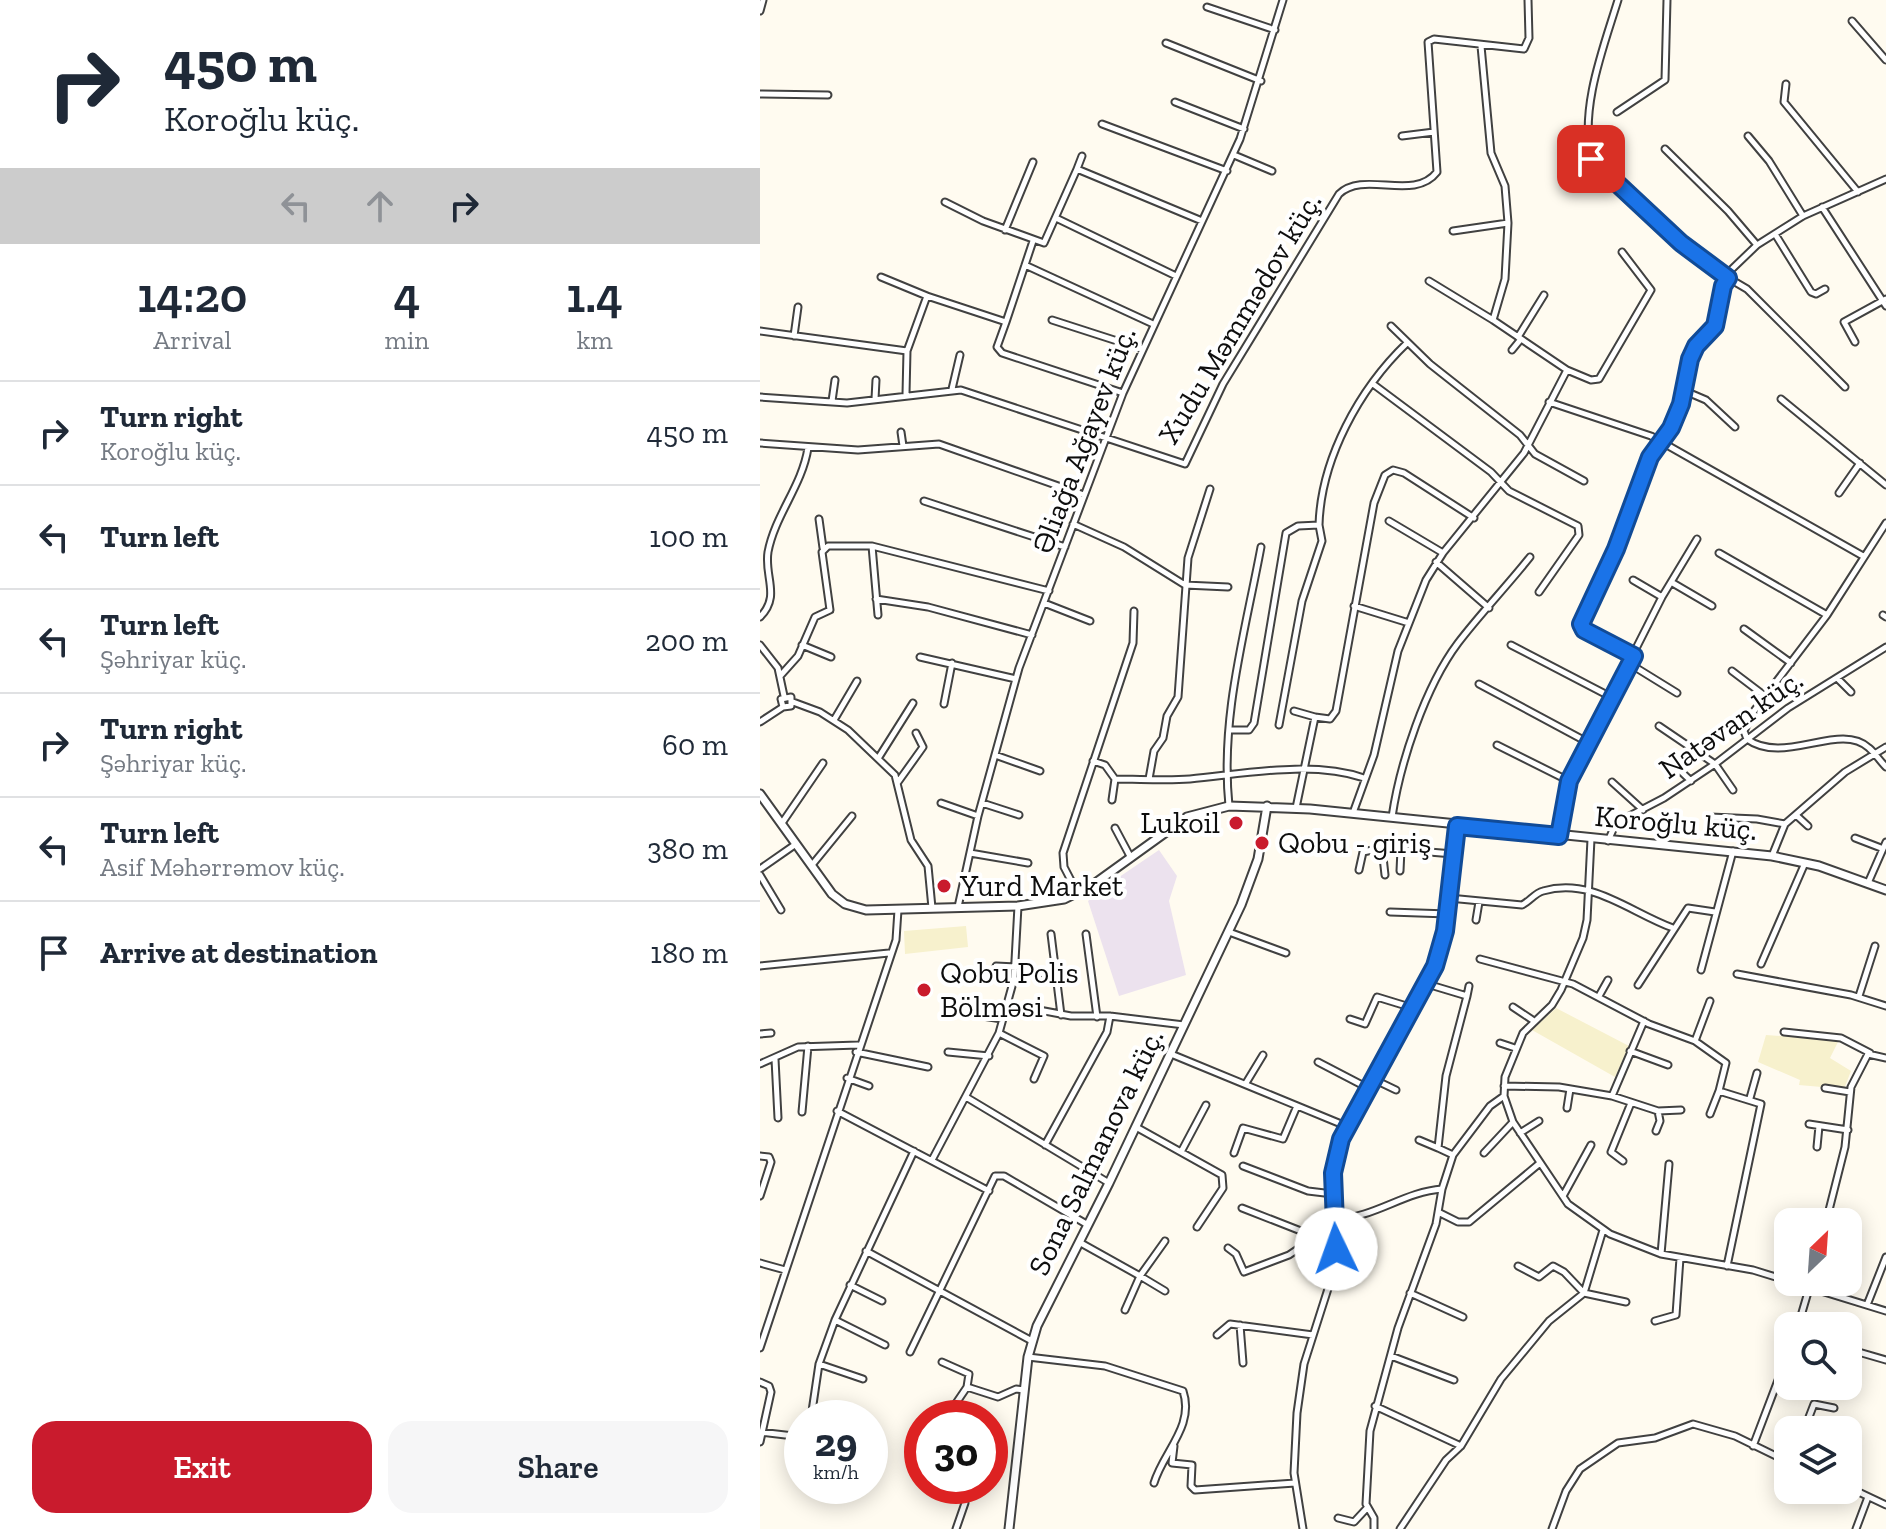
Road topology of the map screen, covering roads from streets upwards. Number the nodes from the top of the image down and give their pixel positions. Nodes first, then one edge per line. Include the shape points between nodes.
1 (763, 0) edge
2 (1274, 0) edge
3 (1528, 0) edge
4 (1618, 0) edge
5 (1667, 0) edge
6 (1283, 2) edge
7 (1207, 7) dead end
8 (760, 11) edge
9 (1852, 21) dead end
10 (1275, 30) junction
11 (1166, 43) dead end
12 (1481, 46) junction
13 (1886, 60) edge
14 (1261, 81) junction
15 (1786, 84) dead end
16 (760, 94) edge
17 (828, 95) dead end
18 (1175, 102) dead end
19 (1617, 112) dead end
20 (1102, 124) dead end
21 (1244, 129) junction
22 (1434, 132) junction
23 (1402, 136) dead end
24 (1748, 136) dead end
25 (1665, 149) dead end
26 (1234, 155) junction
27 (1082, 156) dead end
28 (1033, 162) dead end
29 (1077, 169) junction
30 (1227, 171) junction
31 (1272, 171) dead end
32 (1886, 179) edge
33 (1858, 192) junction
34 (945, 202) dead end
35 (1822, 207) junction
36 (1803, 216) junction
37 (1058, 219) junction
38 (1202, 221) junction
39 (1508, 223) junction
40 (1005, 230) junction
41 (1453, 231) dead end
42 (1775, 234) junction
43 (1033, 241) junction
44 (1757, 245) junction
45 (1622, 252) dead end
46 (1025, 265) junction
47 (1176, 276) junction
48 (881, 277) dead end
49 (1728, 278) junction
50 (1429, 281) dead end
51 (1825, 289) dead end
52 (1544, 295) dead end
53 (927, 296) junction
54 (1885, 302) edge
55 (798, 307) dead end
56 (1052, 320) dead end
57 (1493, 320) junction
58 (1006, 322) junction
59 (1153, 324) junction
60 (1391, 326) dead end
61 (760, 331) edge
62 (794, 336) junction
63 (1519, 338) junction
64 (1855, 342) dead end
65 (1407, 343) junction
66 (1142, 349) junction
67 (1512, 350) dead end
68 (907, 351) junction
69 (960, 355) dead end
70 (1567, 370) junction
71 (835, 380) dead end
72 (876, 380) dead end
73 (1373, 384) junction
74 (1845, 387) dead end
75 (952, 389) junction
76 (1685, 391) junction
77 (1123, 393) junction
78 (906, 395) junction
79 (760, 397) edge
80 (875, 399) junction
81 (1781, 399) dead end
82 (832, 401) junction
83 (1549, 402) junction
84 (1735, 427) dead end
85 (901, 432) dead end
86 (1108, 436) junction
87 (760, 443) edge
88 (1661, 443) junction
89 (903, 446) junction
90 (1528, 446) junction
91 (808, 448) junction
92 (1860, 463) junction
93 (1584, 481) dead end
94 (1500, 483) junction
95 (1886, 485) edge
96 (1210, 489) dead end
97 (1839, 493) dead end
98 (1084, 495) junction
99 (924, 501) dead end
100 (1474, 518) junction
101 (819, 519) dead end
102 (1389, 521) dead end
103 (1886, 523) edge
104 (1073, 524) junction
105 (1319, 525) junction
106 (1697, 539) dead end
107 (872, 546) junction
108 (1065, 547) junction
109 (1261, 547) dead end
110 (823, 548) junction
111 (1443, 553) junction
112 (1719, 553) dead end
113 (1863, 556) junction
114 (1530, 557) dead end
115 (1436, 562) junction
116 (1633, 580) dead end
117 (1671, 582) junction
118 (1185, 585) junction
119 (1228, 587) dead end
120 (1049, 591) junction
121 (1539, 592) dead end
122 (1662, 597) junction
123 (876, 599) junction
124 (1044, 603) junction
125 (1354, 606) junction
126 (1712, 606) dead end
127 (1489, 608) junction
128 (1134, 611) dead end
129 (878, 615) dead end
130 (1827, 615) junction
131 (760, 617) edge
132 (1090, 621) dead end
133 (1409, 623) junction
134 (1744, 629) dead end
135 (1032, 635) junction
136 (760, 645) edge
137 (802, 645) junction
138 (1511, 645) dead end
139 (1885, 650) edge
140 (1634, 656) junction
141 (831, 657) dead end
142 (920, 657) dead end
143 (952, 663) junction
144 (1791, 663) junction
145 (1630, 664) junction
146 (1732, 671) dead end
147 (781, 675) junction
148 (1837, 678) junction
149 (1016, 679) junction
150 (857, 681) dead end
151 (1479, 684) dead end
152 (1851, 692) dead end
153 (1677, 693) dead end
154 (784, 696) junction
155 (1765, 696) junction
156 (1613, 698) junction
157 (793, 702) junction
158 (913, 703) dead end
159 (944, 704) dead end
160 (783, 707) junction
161 (1294, 711) dead end
162 (1315, 717) junction
163 (834, 720) junction
164 (760, 722) edge
165 (1279, 725) dead end
166 (1659, 726) dead end
167 (1229, 730) junction
168 (916, 733) dead end
169 (1747, 739) junction
170 (1589, 743) junction
171 (1497, 745) dead end
172 (1886, 747) edge
173 (1874, 753) junction
174 (995, 755) junction
175 (879, 757) junction
176 (1093, 761) junction
177 (823, 763) dead end
178 (1672, 763) dead end
179 (1715, 764) junction
180 (1886, 767) edge
181 (1040, 771) dead end
182 (1305, 771) junction
183 (1226, 774) junction
184 (1364, 778) junction
185 (1115, 779) junction
186 (1149, 779) junction
187 (1569, 781) junction
188 (1691, 781) junction
189 (898, 782) junction
190 (1612, 782) dead end
191 (1733, 790) dead end
192 (760, 795) edge
193 (1112, 800) dead end
194 (941, 803) dead end
195 (982, 803) junction
196 (1229, 806) junction
197 (1267, 806) junction
198 (1296, 808) junction
199 (1643, 810) junction
200 (1353, 813) junction
201 (1019, 815) dead end
202 (1796, 815) junction
203 (852, 816) dead end
204 (978, 816) junction
205 (1710, 817) dead end
206 (1392, 818) junction
207 (781, 824) junction
208 (1785, 824) junction
209 (1457, 826) junction
210 (1808, 826) dead end
211 (1115, 828) dead end
212 (1559, 836) junction
213 (1855, 838) dead end
214 (1591, 839) junction
215 (1608, 841) junction
216 (1886, 842) edge
217 (796, 844) junction
218 (1382, 848) junction
219 (1881, 848) junction
220 (1401, 849) junction
221 (1734, 851) junction
222 (970, 853) junction
223 (1453, 854) junction
224 (1772, 856) junction
225 (1131, 858) junction
226 (1028, 863) dead end
227 (1805, 863) junction
228 (811, 866) junction
229 (1359, 870) dead end
230 (1400, 871) dead end
231 (760, 872) edge
232 (1385, 875) dead end
233 (1868, 883) junction
234 (1589, 889) junction
235 (1886, 890) edge
236 (1077, 893) junction
237 (1449, 898) junction
238 (1479, 902) junction
239 (1018, 906) junction
240 (958, 907) junction
241 (932, 908) junction
242 (781, 910) dead end
243 (898, 910) junction
244 (1390, 912) dead end
245 (1715, 912) junction
246 (1448, 914) junction
247 (1476, 920) dead end
248 (1673, 928) junction
249 (1229, 932) junction
250 (1051, 934) dead end
251 (1086, 934) dead end
252 (1875, 946) dead end
253 (889, 953) junction
254 (1286, 953) dead end
255 (1480, 959) dead end
256 (1761, 964) dead end
257 (760, 966) edge
258 (996, 966) dead end
259 (1016, 967) junction
260 (1701, 970) dead end
261 (1043, 974) dead end
262 (1737, 974) dead end
263 (1059, 976) junction
264 (1608, 980) dead end
265 (1565, 981) junction
266 (1426, 983) junction
267 (1638, 985) dead end
268 (1469, 986) dead end
269 (1467, 996) junction
270 (1599, 996) junction
271 (1859, 996) junction
272 (1710, 1001) dead end
273 (1007, 1004) junction
274 (1886, 1006) edge
275 (1513, 1007) dead end
276 (1413, 1008) junction
277 (976, 1015) dead end
278 (1061, 1015) junction
279 (1110, 1016) junction
280 (1097, 1017) junction
281 (1002, 1019) junction
282 (1350, 1019) dead end
283 (1534, 1021) junction
284 (1644, 1021) junction
285 (1184, 1025) junction
286 (1784, 1032) dead end
287 (771, 1033) dead end
288 (999, 1033) junction
289 (760, 1034) edge
290 (1695, 1041) junction
291 (1500, 1043) dead end
292 (808, 1046) junction
293 (1515, 1048) junction
294 (857, 1049) junction
295 (1630, 1051) junction
296 (948, 1052) dead end
297 (1870, 1053) junction
298 (1171, 1054) junction
299 (1263, 1055) dead end
300 (989, 1056) junction
301 (1886, 1058) edge
302 (775, 1059) junction
303 (1318, 1062) dead end
304 (760, 1064) edge
305 (1668, 1065) dead end
306 (928, 1067) dead end
307 (1757, 1073) dead end
308 (847, 1078) junction
309 (1371, 1078) junction
310 (1034, 1079) dead end
311 (1246, 1083) junction
312 (869, 1086) dead end
313 (1504, 1086) junction
314 (1366, 1087) junction
315 (1825, 1088) dead end
316 (1570, 1089) junction
317 (1396, 1090) dead end
318 (1719, 1091) junction
319 (1850, 1092) junction
320 (1504, 1096) junction
321 (1612, 1096) junction
322 (966, 1097) junction
323 (1750, 1098) junction
324 (1631, 1103) junction
325 (1206, 1105) dead end
326 (1297, 1106) junction
327 (1567, 1108) dead end
328 (1681, 1110) dead end
329 (837, 1111) junction
330 (1658, 1111) junction
331 (802, 1112) dead end
332 (1710, 1114) dead end
333 (778, 1118) dead end
334 (1539, 1121) dead end
335 (1513, 1122) junction
336 (1809, 1124) dead end
337 (1346, 1126) junction
338 (1819, 1126) junction
339 (1136, 1127) junction
340 (1848, 1130) junction
341 (1656, 1131) dead end
342 (1520, 1133) junction
343 (1419, 1140) dead end
344 (1045, 1145) junction
345 (1591, 1145) dead end
346 (1817, 1147) dead end
347 (1438, 1148) junction
348 (914, 1151) junction
349 (1181, 1152) junction
350 (1234, 1153) dead end
351 (1484, 1153) dead end
352 (1453, 1155) junction
353 (760, 1156) edge
354 (932, 1160) junction
355 (1623, 1161) dead end
356 (1540, 1163) junction
357 (1669, 1164) dead end
358 (1243, 1166) dead end
359 (1109, 1183) junction
360 (1442, 1189) junction
361 (989, 1191) junction
362 (1333, 1194) junction
363 (760, 1196) edge
364 (1562, 1196) junction
365 (1242, 1208) dead end
366 (1829, 1208) edge
367 (1440, 1213) junction
368 (1335, 1219) junction
369 (1088, 1225) junction
370 (1197, 1227) dead end
371 (1603, 1230) junction
372 (1337, 1235) junction
373 (1317, 1236) junction
374 (1165, 1241) dead end
375 (1079, 1242) junction
376 (1228, 1248) dead end
377 (866, 1251) junction
378 (1661, 1254) junction
379 (1886, 1257) edge
380 (1680, 1258) junction
381 (760, 1263) edge
382 (1518, 1266) dead end
383 (1727, 1266) junction
384 (785, 1270) junction
385 (1334, 1270) junction
386 (1140, 1276) junction
387 (1357, 1276) dead end
388 (1774, 1277) edge
389 (850, 1285) junction
390 (940, 1291) junction
391 (1165, 1291) dead end
392 (1409, 1292) junction
393 (1584, 1293) junction
394 (1834, 1296) edge
395 (882, 1301) dead end
396 (1626, 1302) dead end
397 (1867, 1305) junction
398 (1125, 1310) dead end
399 (1886, 1311) edge
400 (1463, 1317) dead end
401 (835, 1320) junction
402 (1655, 1321) dead end
403 (1240, 1325) junction
404 (1217, 1335) dead end
405 (1313, 1335) junction
406 (1032, 1341) junction
407 (885, 1345) dead end
408 (760, 1348) edge
409 (910, 1352) dead end
410 (1862, 1353) edge
411 (1391, 1356) junction
412 (1028, 1357) junction
413 (1886, 1360) edge
414 (942, 1362) dead end
415 (1243, 1363) dead end
416 (819, 1364) junction
417 (863, 1379) dead end
418 (1454, 1380) dead end
419 (760, 1382) edge
420 (967, 1387) junction
421 (1024, 1390) junction
422 (1774, 1391) edge
423 (814, 1400) edge
424 (958, 1400) edge
425 (1375, 1406) junction
426 (1834, 1408) dead end
427 (1809, 1416) edge
428 (761, 1432) edge
429 (784, 1435) edge
430 (760, 1442) edge
431 (1173, 1445) junction
432 (1461, 1446) junction
433 (1753, 1446) junction
434 (1774, 1456) edge
435 (1154, 1483) dead end
436 (1295, 1483) junction
437 (1862, 1494) edge
438 (1868, 1497) junction
439 (965, 1504) edge
440 (1886, 1505) edge
441 (1367, 1508) junction
442 (1338, 1518) dead end
443 (956, 1529) edge
444 (1009, 1529) edge
445 (1303, 1529) edge
446 (1374, 1529) edge
447 (1400, 1529) edge
448 (1552, 1529) edge
449 (1856, 1529) edge

1 - 8 street
2 - 6 street
3 - 12 street, Xudu Məmmədov küç. via 1528,45 1518,50
4 - 49 street via 1594,79 1591,159 1671,235
5 - 19 street via 1665,80
6 - 10 street, Əliağa Ağayev küç.
7 - 10 street
9 - 13 street
10 - 14 street, Əliağa Ağayev küç.
11 - 14 street
12 - 22 street, Xudu Məmmədov küç. via 1428,42
12 - 39 street via 1491,153 1505,186
14 - 21 street, Əliağa Ağayev küç.
15 - 33 street via 1784,102
16 - 17 street
18 - 21 street
20 - 30 street
21 - 26 street, Əliağa Ağayev küç.
22 - 23 street
22 - 86 street, Xudu Məmmədov küç. via 1439,165 1427,181 1351,186 1339,194 1223,384 1185,464
24 - 36 street
25 - 44 street
26 - 30 street, Əliağa Ağayev küç.
26 - 31 street
27 - 29 street
28 - 40 street
29 - 37 street
29 - 38 street
30 - 38 street, Əliağa Ağayev küç.
32 - 33 street
33 - 35 street
34 - 40 street
35 - 36 street
35 - 54 street
36 - 42 street
37 - 43 street via 1048,240
37 - 47 street
38 - 47 street, Əliağa Ağayev küç.
39 - 41 street
39 - 57 street via 1505,279
40 - 43 street
42 - 44 street
42 - 51 street via 1811,292
43 - 46 street
44 - 49 street
45 - 70 street via 1651,290 1599,379
46 - 58 street
46 - 59 street
47 - 59 street, Əliağa Ağayev küç.
48 - 53 street
49 - 74 street via 1747,289
49 - 76 street via 1715,326 1690,359
50 - 57 street
52 - 63 street
53 - 58 street
53 - 68 street
54 - 64 street via 1844,322
55 - 62 street
56 - 66 street
57 - 63 street
58 - 77 street via 997,347 1002,353
59 - 66 street, Əliağa Ağayev küç.
60 - 65 street
61 - 62 street
62 - 68 street
63 - 67 street
63 - 70 street
65 - 73 street
65 - 90 street
66 - 77 street, Əliağa Ağayev küç.
68 - 78 street
69 - 75 street
70 - 83 street
71 - 82 street
72 - 80 street
73 - 94 street
73 - 105 street via 1333,452
75 - 78 street, Xudu Məmmədov küç.
75 - 86 street, Xudu Məmmədov küç.
76 - 84 street via 1714,405
76 - 88 street
77 - 86 street, Əliağa Ağayev küç.
78 - 80 street, Xudu Məmmədov küç.
79 - 82 street, Xudu Məmmədov küç.
80 - 82 street, Xudu Məmmədov küç.
81 - 92 street
83 - 88 street
83 - 90 street
85 - 89 street
86 - 98 street, Əliağa Ağayev küç.
87 - 91 street
88 - 113 street
88 - 140 street via 1650,457 1581,624
89 - 91 street
89 - 98 street via 950,447
90 - 93 street
90 - 94 street
91 - 131 street via 803,475 770,546 767,562 773,593
92 - 95 street
92 - 97 street
94 - 100 street
94 - 121 street via 1580,529
96 - 118 street via 1191,546
98 - 104 street, Əliağa Ağayev küç.
99 - 108 street
100 - 111 street
100 - 125 street via 1404,473 1388,472 1374,503
101 - 110 street
102 - 111 street
103 - 113 street
104 - 108 street, Əliağa Ağayev küç.
104 - 118 street via 1124,547
105 - 165 street via 1322,541 1302,601
105 - 167 street via 1286,533 1254,723 1249,730
106 - 117 street
107 - 110 street
107 - 120 street
107 - 123 street
108 - 120 street, Əliağa Ağayev küç.
109 - 167 street via 1232,686
110 - 137 street via 831,606 813,620
111 - 115 street
112 - 130 street
113 - 130 street
114 - 127 street
115 - 127 street
115 - 133 street
116 - 122 street
117 - 122 street
117 - 126 street
118 - 119 street
118 - 186 street via 1178,697 1154,751
120 - 124 street, Əliağa Ağayev küç.
122 - 140 street
123 - 129 street
123 - 135 street
124 - 132 street
124 - 135 street, Əliağa Ağayev küç.
125 - 133 street
125 - 162 street via 1336,711 1330,719
127 - 206 street via 1437,679 1400,777
128 - 176 street via 1133,643
130 - 144 street
133 - 184 street
134 - 144 street
135 - 149 street, Əliağa Ağayev küç.
136 - 147 street
137 - 141 street
137 - 147 street via 794,664
138 - 156 street
139 - 148 street, Natəvan küç.
140 - 145 street
142 - 143 street
143 - 149 street
143 - 159 street
144 - 155 street
145 - 153 street
145 - 156 street
146 - 155 street
147 - 154 street
148 - 152 street
148 - 169 street, Natəvan küç.
149 - 174 street, Əliağa Ağayev küç.
150 - 163 street
151 - 170 street
154 - 157 street
154 - 160 street
155 - 169 street via 1746,724
156 - 170 street
157 - 160 street
157 - 163 street
158 - 175 street
160 - 164 street
161 - 162 street
162 - 182 street
163 - 175 street
166 - 179 street
167 - 183 street
168 - 189 street via 923,747
169 - 173 street via 1774,750 1839,740 1866,745
169 - 179 street, Natəvan küç.
170 - 187 street
171 - 187 street
172 - 173 street
173 - 180 street
173 - 202 street
174 - 181 street
174 - 195 street, Əliağa Ağayev küç.
175 - 189 street
176 - 185 street via 1105,765
176 - 236 street via 1063,853
177 - 207 street
178 - 188 street
179 - 188 street, Natəvan küç.
179 - 191 street
182 - 183 street
182 - 184 street
182 - 198 street
183 - 186 street
183 - 196 street
184 - 200 street
185 - 186 street
185 - 193 street
187 - 212 street
188 - 199 street, Natəvan küç.
189 - 241 street via 911,840 928,866
190 - 199 street
192 - 207 street, Koroğlu küç.
194 - 204 street
195 - 201 street
195 - 204 street, Əliağa Ağayev küç.
196 - 197 street, Koroğlu küç.
196 - 225 street, Koroğlu küç. via 1187,817
197 - 198 street, Koroğlu küç.
197 - 249 street, Sona Salmanova küç. via 1252,877
198 - 200 street, Koroğlu küç.
199 - 215 street, Natəvan küç. via 1616,823
200 - 206 street, Koroğlu küç.
202 - 208 street
202 - 210 street
203 - 228 street
204 - 222 street, Əliağa Ağayev küç.
205 - 208 street
206 - 209 street, Koroğlu küç.
207 - 217 street, Koroğlu küç.
208 - 224 street
209 - 212 street, Koroğlu küç.
209 - 223 street
211 - 225 street
212 - 214 street, Koroğlu küç.
213 - 219 street
214 - 215 street, Koroğlu küç.
214 - 234 street
215 - 221 street, Koroğlu küç.
216 - 219 street
217 - 228 street, Koroğlu küç.
217 - 231 street
218 - 220 street
218 - 229 street via 1363,852
218 - 232 street
219 - 233 street
220 - 223 street
220 - 230 street
221 - 224 street, Koroğlu küç.
221 - 245 street
222 - 226 street
222 - 240 street, Əliağa Ağayev küç.
223 - 237 street
224 - 227 street, Koroğlu küç.
225 - 236 street, Koroğlu küç.
227 - 233 street, Koroğlu küç.
227 - 256 street
228 - 243 street, Koroğlu küç. via 845,904
231 - 242 street
233 - 235 street, Koroğlu küç.
234 - 238 street via 1540,891 1522,905
234 - 248 street
234 - 265 street via 1585,930
236 - 239 street, Koroğlu küç.
237 - 238 street
237 - 246 street
238 - 247 street
239 - 240 street, Koroğlu küç.
239 - 259 street
240 - 241 street, Koroğlu küç.
241 - 243 street, Koroğlu küç.
243 - 253 street via 896,940
244 - 246 street
245 - 248 street via 1688,908
245 - 260 street
246 - 266 street
248 - 267 street
249 - 254 street
249 - 285 street, Sona Salmanova küç.
250 - 263 street
251 - 280 street
252 - 271 street
253 - 257 street
253 - 294 street
255 - 265 street
258 - 259 street
259 - 273 street
261 - 263 street
262 - 271 street
263 - 278 street
264 - 270 street
265 - 270 street
265 - 283 street via 1552,1005
266 - 269 street
266 - 276 street
268 - 269 street
269 - 347 street via 1446,1076
270 - 284 street
271 - 274 street
272 - 290 street
273 - 278 street
273 - 281 street
275 - 283 street
276 - 282 street via 1377,997 1365,1024
276 - 309 street
277 - 281 street
278 - 280 street
279 - 280 street
279 - 285 street
279 - 344 street via 1107,1032
281 - 288 street
283 - 293 street
284 - 290 street
284 - 295 street
285 - 298 street, Sona Salmanova küç.
286 - 297 street via 1841,1038
287 - 289 street
288 - 300 street
288 - 310 street via 1044,1056
290 - 318 street via 1726,1063
291 - 293 street
292 - 294 street
292 - 302 street
292 - 331 street
293 - 313 street
294 - 306 street
294 - 308 street
295 - 305 street
295 - 321 street
296 - 300 street
297 - 301 street
297 - 319 street
298 - 311 street
298 - 339 street, Sona Salmanova küç.
299 - 311 street
300 - 322 street
302 - 304 street
302 - 333 street
303 - 314 street
307 - 323 street
308 - 312 street
308 - 329 street
309 - 314 street
309 - 317 street
311 - 326 street
313 - 316 street
313 - 320 street
314 - 337 street
315 - 319 street
316 - 321 street
316 - 327 street
318 - 323 street
318 - 332 street
319 - 340 street
320 - 335 street
320 - 352 street via 1490,1106
321 - 324 street
322 - 344 street
322 - 354 street
323 - 383 street via 1762,1108
324 - 330 street
324 - 355 street via 1611,1152
325 - 349 street
326 - 337 street
326 - 350 street via 1283,1139 1243,1128
328 - 330 street
329 - 348 street
329 - 384 street
330 - 341 street
334 - 342 street
335 - 342 street
335 - 351 street
336 - 338 street
337 - 362 street via 1336,1155
338 - 340 street
338 - 346 street
339 - 349 street
339 - 359 street, Sona Salmanova küç.
340 - 366 street
342 - 356 street
343 - 347 street
344 - 359 street
345 - 364 street
347 - 352 street
348 - 354 street
348 - 377 street
349 - 370 street via 1224,1179
352 - 360 street
353 - 363 street via 771,1162
354 - 361 street
356 - 364 street
356 - 367 street via 1469,1222
357 - 378 street
358 - 362 street via 1308,1191
359 - 369 street, Sona Salmanova küç.
360 - 367 street
360 - 368 street via 1404,1196 1367,1216
361 - 369 street via 995,1176 1004,1176
361 - 390 street
362 - 368 street
364 - 371 street
365 - 373 street
367 - 392 street
368 - 372 street
369 - 375 street, Sona Salmanova küç.
371 - 378 street
371 - 393 street
372 - 373 street
372 - 385 street
373 - 376 street via 1289,1255 1244,1272
374 - 386 street
375 - 386 street
375 - 406 street, Sona Salmanova küç.
377 - 389 street
377 - 390 street
378 - 380 street
379 - 397 street
380 - 383 street
380 - 402 street via 1677,1312
381 - 384 street
382 - 393 street via 1539,1277 1553,1266
383 - 388 street
384 - 408 street
385 - 387 street
385 - 405 street
386 - 391 street
386 - 398 street
389 - 395 street
389 - 401 street
390 - 406 street
390 - 409 street
392 - 400 street
392 - 411 street
393 - 396 street
393 - 432 street via 1549,1321 1501,1379
394 - 397 street
397 - 399 street
401 - 407 street
401 - 416 street
403 - 404 street via 1230,1324
403 - 405 street
403 - 415 street
405 - 436 street via 1299,1392
406 - 412 street, Sona Salmanova küç.
410 - 413 street
411 - 418 street
411 - 425 street
412 - 421 street, Sona Salmanova küç.
412 - 431 street via 1105,1366 1180,1388 1185,1398 1182,1427
414 - 420 street via 969,1374
416 - 417 street
416 - 423 street
419 - 428 street via 771,1392
420 - 421 street via 998,1397
420 - 424 street
421 - 444 street, Sona Salmanova küç.
422 - 433 street
425 - 432 street
425 - 441 street
426 - 427 street via 1814,1404
428 - 429 street
428 - 430 street
431 - 435 street
431 - 436 street via 1172,1463 1193,1467 1193,1489
432 - 447 street
433 - 434 street
433 - 448 street via 1693,1424 1655,1438 1618,1443 1580,1469
436 - 445 street
437 - 438 street
438 - 440 street
438 - 449 street
439 - 443 street
441 - 442 street via 1354,1522
441 - 446 street

